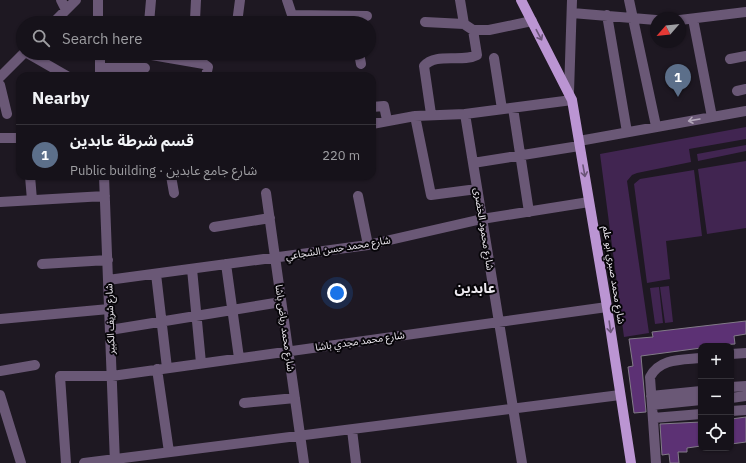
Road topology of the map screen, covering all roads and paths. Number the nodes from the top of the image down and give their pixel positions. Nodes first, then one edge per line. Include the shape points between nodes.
1 (61, 0) edge
2 (76, 0) edge
3 (98, 0) edge
4 (151, 0) edge
5 (196, 0) edge
6 (240, 0) edge
7 (287, 0) edge
8 (460, 0) edge
9 (521, 0) edge
10 (572, 0) edge
11 (629, 0) edge
12 (66, 10) junction
13 (746, 12) edge
14 (572, 13) junction
15 (607, 15) junction
16 (60, 16) edge
17 (98, 16) edge
18 (150, 16) edge
19 (195, 16) edge
20 (238, 16) edge
21 (307, 16) edge
22 (631, 17) junction
23 (693, 19) junction
24 (650, 20) edge
25 (686, 20) edge
26 (532, 21) junction
27 (425, 22) dead end
28 (464, 24) junction
29 (473, 30) junction
30 (746, 56) edge
31 (494, 58) dead end
32 (730, 59) dead end
33 (17, 60) edge
34 (39, 60) edge
35 (100, 60) edge
36 (146, 60) edge
37 (181, 60) edge
38 (360, 60) edge
39 (361, 64) dead end
40 (60, 72) edge
41 (100, 72) edge
42 (145, 72) edge
43 (207, 72) edge
44 (0, 77) edge
45 (0, 86) edge
46 (570, 96) junction
47 (376, 107) edge
48 (513, 108) junction
49 (502, 109) junction
50 (746, 111) edge
51 (7, 114) dead end
52 (432, 114) junction
53 (465, 114) junction
54 (415, 116) junction
55 (712, 117) junction
56 (387, 120) junction
57 (376, 123) edge
58 (656, 126) junction
59 (627, 132) junction
60 (0, 138) edge
61 (16, 138) edge
62 (579, 143) junction
63 (520, 155) junction
64 (473, 163) junction
65 (30, 180) edge
66 (104, 180) edge
67 (172, 180) edge
68 (477, 189) junction
69 (174, 193) dead end
70 (266, 193) dead end
71 (105, 196) junction
72 (358, 196) dead end
73 (32, 200) junction
74 (0, 202) edge
75 (589, 202) junction
76 (529, 212) junction
77 (270, 218) junction
78 (482, 220) junction
79 (214, 227) dead end
80 (368, 245) junction
81 (275, 258) junction
82 (108, 260) junction
83 (42, 264) dead end
84 (226, 264) junction
85 (192, 269) junction
86 (156, 274) junction
87 (108, 280) junction
88 (281, 302) junction
89 (607, 307) junction
90 (109, 309) junction
91 (232, 310) junction
92 (196, 316) junction
93 (0, 319) edge
94 (499, 321) junction
95 (162, 322) junction
96 (110, 330) junction
97 (288, 351) junction
98 (746, 353) edge
99 (734, 354) edge
100 (239, 358) junction
101 (698, 358) edge
102 (202, 363) junction
103 (35, 365) dead end
104 (162, 369) junction
105 (0, 371) edge
106 (112, 376) junction
107 (746, 386) edge
108 (734, 388) edge
109 (698, 392) edge
110 (0, 395) edge
111 (620, 395) junction
112 (746, 396) edge
113 (295, 398) junction
114 (734, 398) edge
115 (652, 400) junction
116 (698, 400) edge
117 (244, 403) dead end
118 (513, 408) junction
119 (746, 410) edge
120 (734, 411) edge
121 (698, 414) edge
122 (653, 418) junction
123 (352, 430) junction
124 (300, 437) junction
125 (169, 452) junction
126 (115, 461) edge
127 (21, 463) edge
128 (66, 463) edge
129 (84, 463) edge
130 (304, 463) edge
131 (356, 463) edge
132 (522, 463) edge
133 (631, 463) edge
134 (656, 463) edge

1 - 12 street
2 - 12 street
3 - 17 street
4 - 18 street
5 - 19 street
6 - 20 street
7 - 21 street via 292,15
8 - 28 street
9 - 26 main road, شارع محمد صبري ابو علم
10 - 14 street
11 - 22 street
12 - 16 street
13 - 23 street
14 - 15 street
14 - 46 street
15 - 22 street
15 - 59 street
22 - 24 street
22 - 58 street
23 - 25 street
23 - 55 street
26 - 29 street via 489,30
26 -> 46 main road, شارع محمد صبري ابو علم
27 - 28 street
28 - 29 street
29 - 52 street via 477,56 438,59 427,63 423,70
30 - 32 street
31 - 49 street
33 - 44 street
34 - 40 street
35 - 41 street
36 - 42 street
37 - 43 street via 204,64 208,67
38 - 39 street
41 - 42 street
45 - 51 street
46 - 48 street
46 - 62 main road, شارع محمد صبري ابو علم
47 - 56 street via 384,106
48 - 49 street
48 - 63 street
49 - 53 street
50 - 55 street
52 - 53 street
52 - 54 street
53 - 64 street, شارع محمود الخضرى
54 - 56 street
54 - 68 street via 431,195
55 -> 58 street
56 - 57 street
58 - 59 street
59 - 62 street
60 - 61 street
62 - 63 street
62 -> 75 main road, شارع محمد صبري ابو علم
63 - 64 street
63 - 76 street
64 - 68 street, شارع محمود الخضرى
65 - 73 street
66 - 71 street, شارع شريف الكبير
67 - 69 street
68 - 78 street, شارع محمود الخضرى
70 - 77 street, شارع محمد رياض باشا
71 - 73 street
71 - 82 street, شارع شريف الكبير
72 - 80 street
73 - 74 street
75 - 76 street, شارع محمد حسن الشجاعي
75 - 89 main road, شارع محمد صبري ابو علم
76 - 78 street, شارع محمد حسن الشجاعي
77 - 79 street
77 - 81 street, شارع محمد رياض باشا
78 - 80 street, شارع محمد حسن الشجاعي
78 - 94 street, شارع محمود الخضرى
80 - 81 street, شارع محمد حسن الشجاعي
81 - 84 street, شارع محمد حسن الشجاعي
81 - 88 street, شارع محمد رياض باشا
82 - 83 street
82 - 87 street, شارع شريف الكبير
84 - 85 street, شارع محمد حسن الشجاعي
84 - 91 street
85 - 86 street, شارع محمد حسن الشجاعي
85 - 92 street
86 - 87 street, شارع محمد حسن الشجاعي
86 - 95 street
87 - 90 street, شارع شريف الكبير
88 - 91 street
88 - 97 street, شارع محمد رياض باشا
89 - 94 street, شارع محمد مجدي باشا
89 -> 111 main road, شارع محمد صبري ابو علم
90 - 93 street
90 - 96 street, شارع شريف الكبير
91 - 92 street
91 - 100 street
92 - 95 street
92 - 102 street
94 - 97 street, شارع محمد مجدي باشا
94 - 118 street, شارع محمود الخضرى
95 - 96 street
95 - 104 street
96 - 106 street, شارع شريف الكبير
97 - 100 street, شارع محمد مجدي باشا
97 - 113 street, شارع محمد رياض باشا
98 - 99 street
100 - 102 street, شارع محمد مجدي باشا
101 - 115 street via 658,366 650,377
102 - 104 street, شارع محمد مجدي باشا
103 - 105 street
104 - 106 street, شارع محمد مجدي باشا
104 - 125 street
106 - 126 street, شارع شريف الكبير
106 - 128 street, شارع محمد مجدي باشا via 60,376
107 - 108 street
109 - 115 street
110 - 127 street
111 - 118 street
111 - 133 main road, شارع محمد صبري ابو علم
112 - 114 street
113 - 117 street
113 - 124 street, شارع محمد رياض باشا
115 - 116 street
115 - 122 street
118 - 123 street
118 - 132 street, شارع محمود الخضرى
119 - 120 street
121 - 122 street
122 - 134 street
123 - 124 street
123 - 131 street
124 - 125 street
124 - 130 street, شارع محمد رياض باشا
125 - 126 street
126 - 129 street

